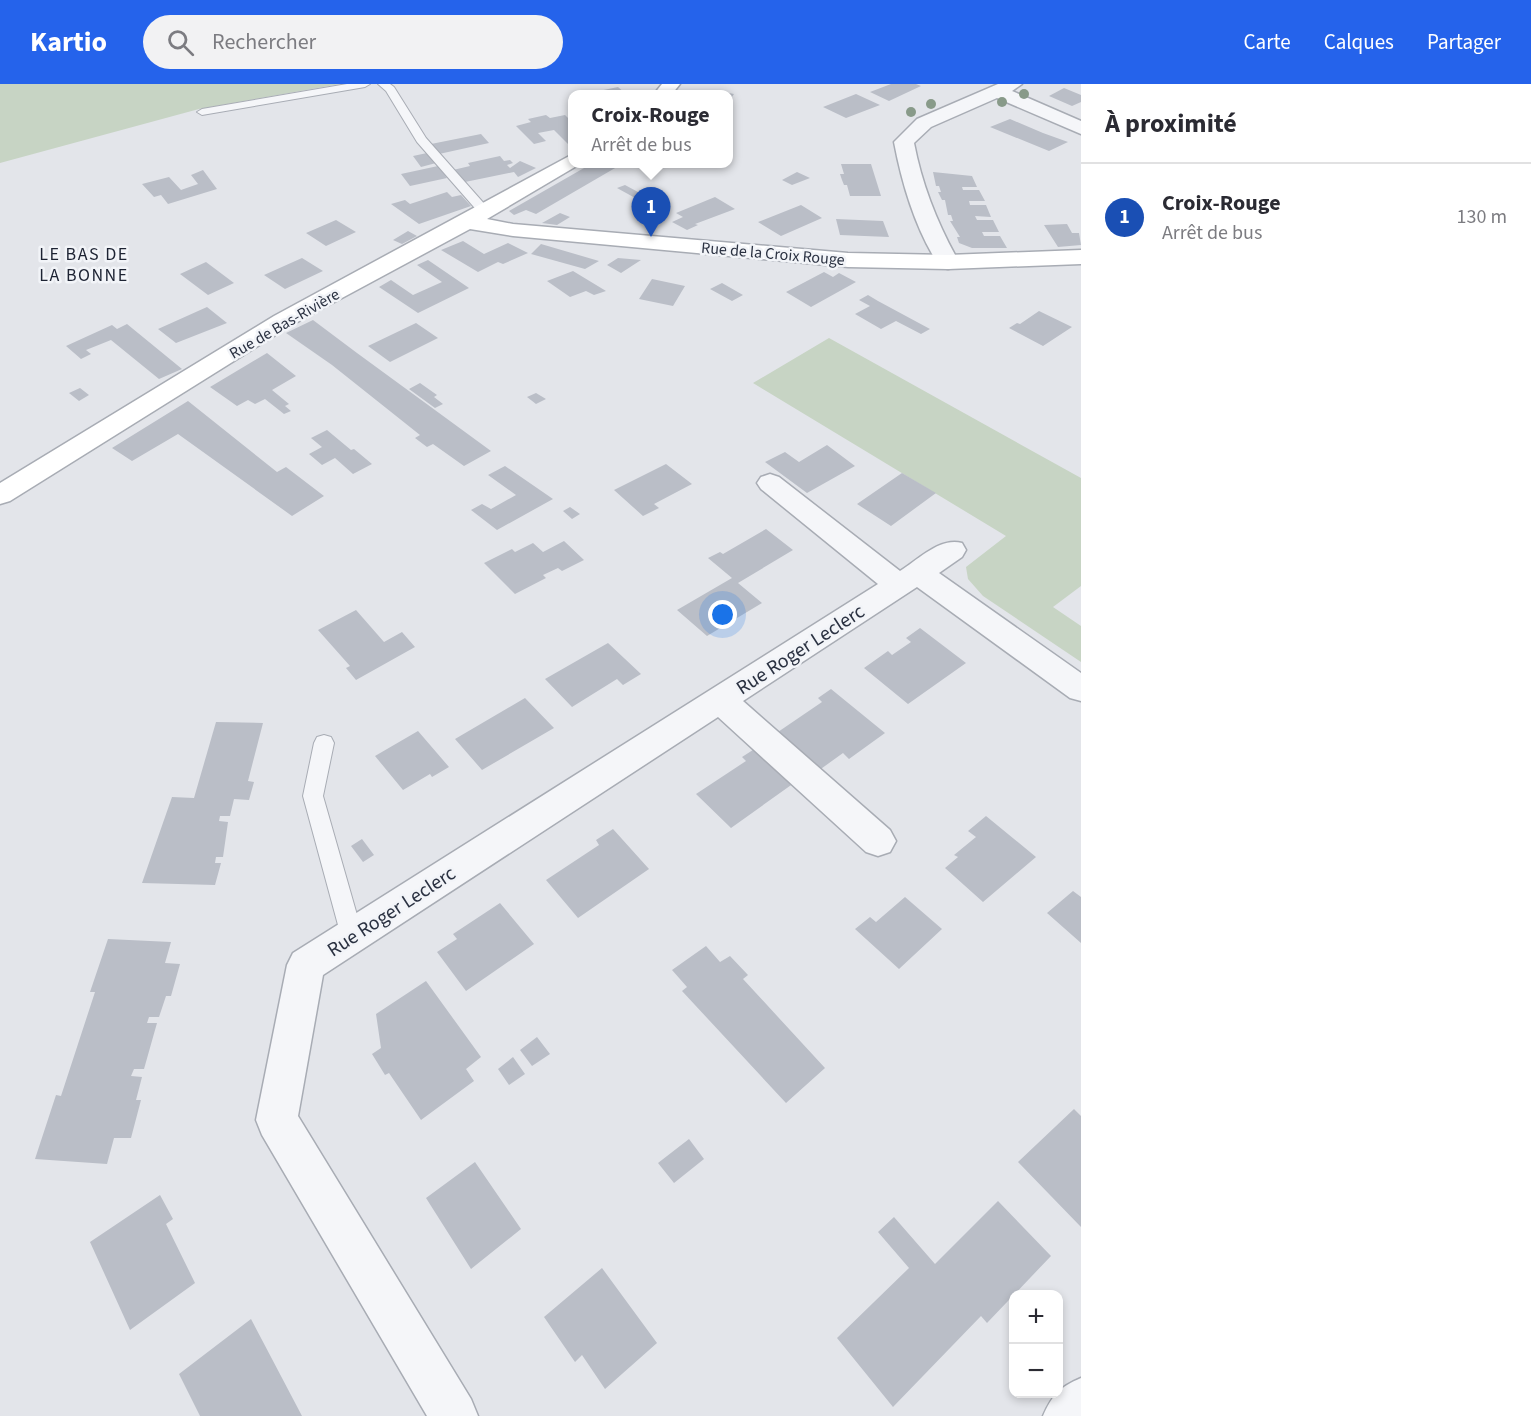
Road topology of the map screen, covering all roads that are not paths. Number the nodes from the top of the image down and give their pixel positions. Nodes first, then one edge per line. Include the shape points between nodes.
1 (365, 84) edge
2 (383, 84) edge
3 (1005, 88) edge
4 (202, 112) dead end
5 (1081, 128) edge
6 (568, 163) edge
7 (475, 216) junction
8 (1081, 257) edge
9 (948, 262) junction
10 (770, 483) dead end
11 (0, 495) edge
12 (952, 550) dead end
13 (908, 579) junction
14 (1081, 689) edge
15 (720, 701) junction
16 (324, 743) dead end
17 (878, 842) dead end
18 (352, 936) junction
19 (1081, 1402) edge
20 (454, 1416) edge
21 (1067, 1416) edge

1 - 4 lane
2 - 7 lane
3 - 5 street
3 - 9 street via 924,123 904,142 929,223
6 - 7 street, Rue de Bas-Rivière
7 - 9 street, Rue de la Croix Rouge via 513,230 777,255
7 - 11 street, Rue de Bas-Rivière via 282,321
8 - 9 street, Rue de la Croix Rouge
10 - 13 street
12 - 13 street, Rue Roger Leclerc
13 - 14 street via 1000,633
13 - 15 street, Rue Roger Leclerc
15 - 17 street
15 - 18 street, Rue Roger Leclerc
16 - 18 lane via 314,796
18 - 20 street, Rue Roger Leclerc via 306,965 277,1120
19 - 21 street

